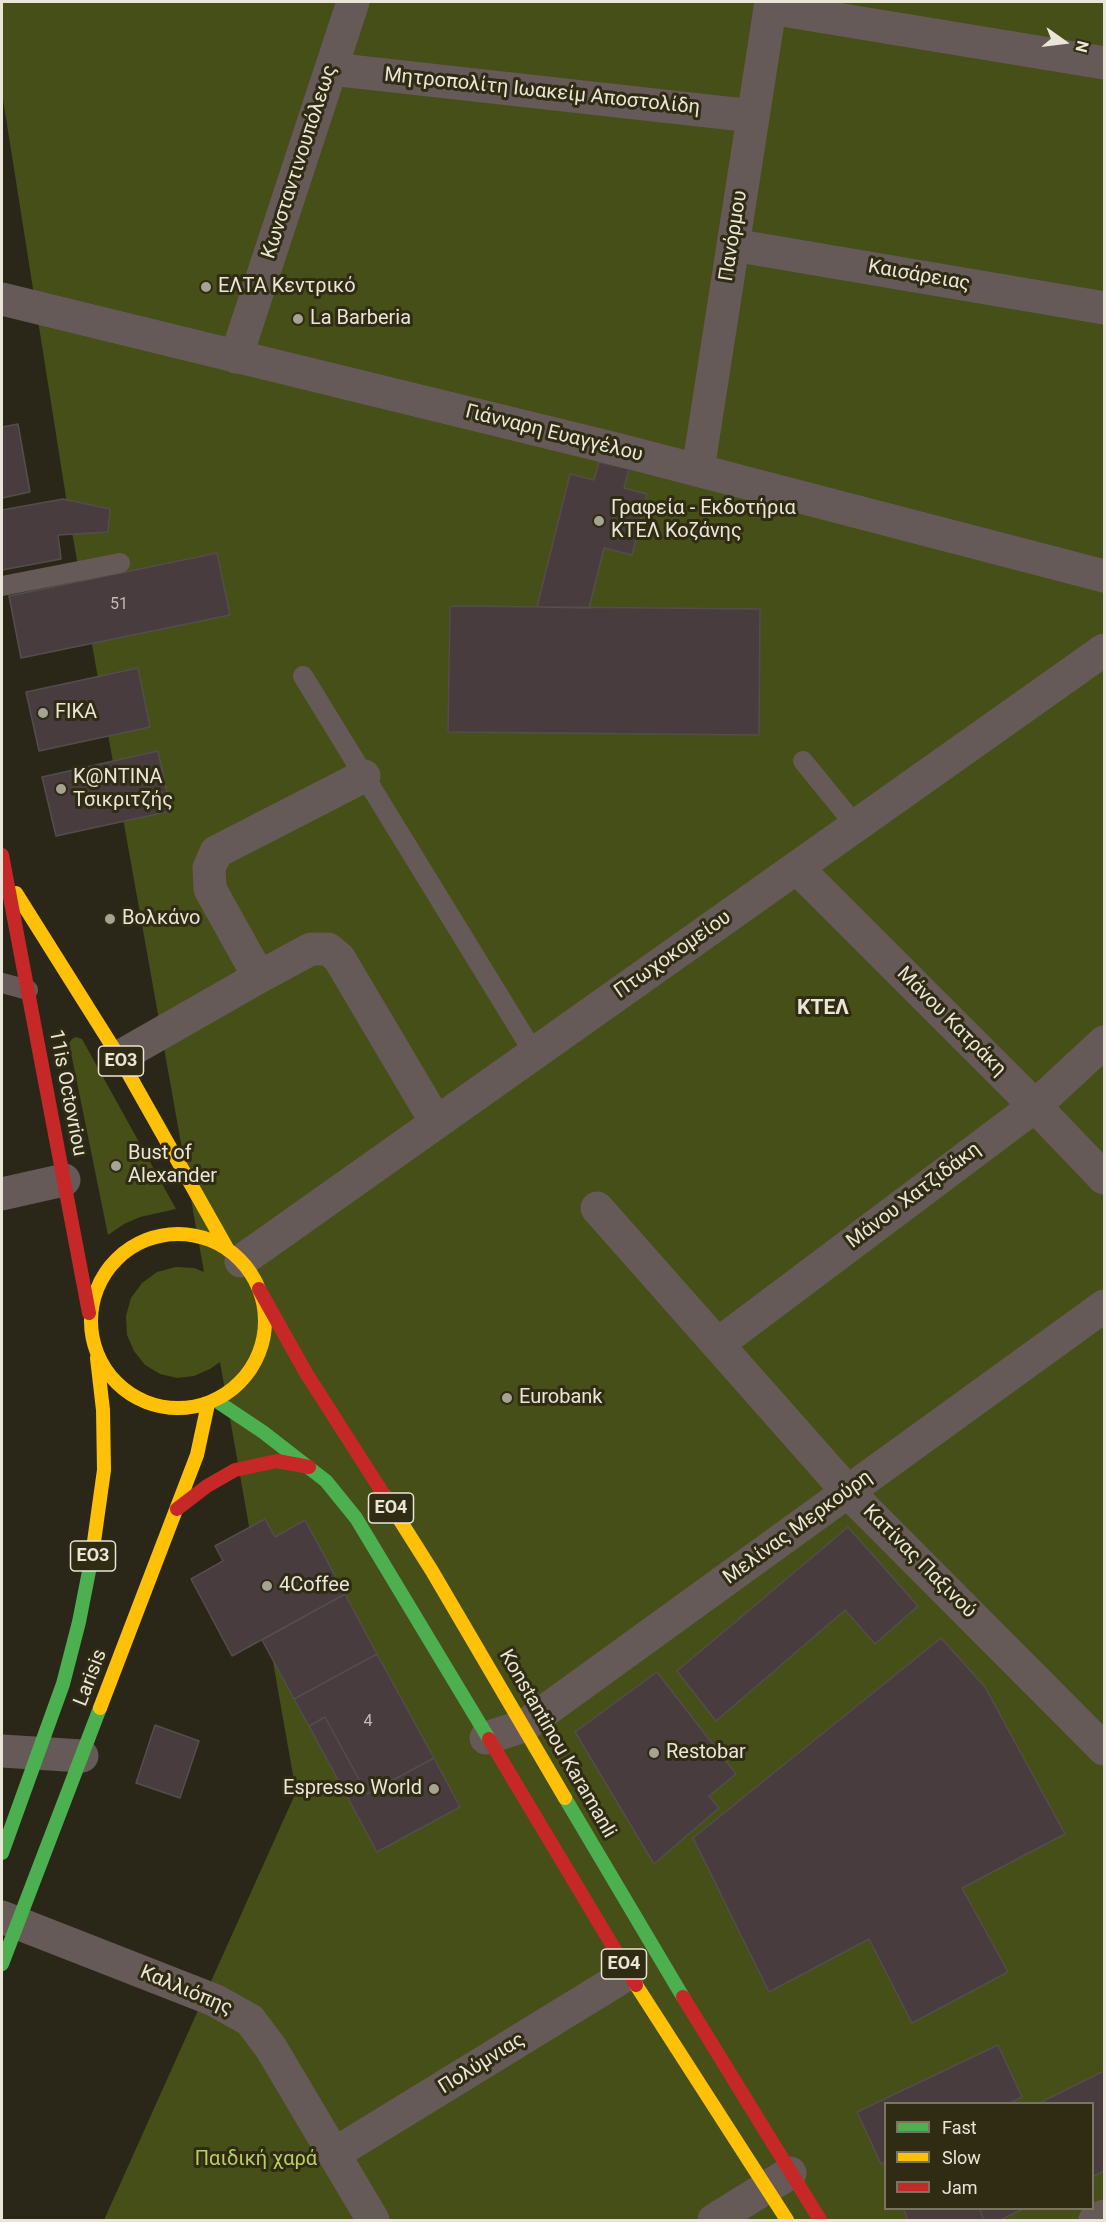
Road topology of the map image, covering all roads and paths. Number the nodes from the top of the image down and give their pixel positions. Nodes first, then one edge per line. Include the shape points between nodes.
1 (353, 2) edge
2 (770, 5) edge
3 (1104, 63) edge
4 (331, 69) junction
5 (753, 116) junction
6 (733, 245) junction
7 (2, 299) edge
8 (1104, 308) edge
9 (236, 357) junction
10 (698, 470) junction
11 (120, 562) dead end
12 (1104, 576) edge
13 (2, 586) edge
14 (1104, 650) edge
15 (303, 676) dead end
16 (803, 761) dead end
17 (364, 776) junction
18 (856, 826) junction
19 (2, 855) edge
20 (797, 868) junction
21 (6, 876) junction
22 (259, 977) junction
23 (2, 983) edge
24 (28, 990) junction
25 (1104, 1042) edge
26 (534, 1053) junction
27 (119, 1057) junction
28 (1035, 1106) junction
29 (436, 1122) junction
30 (1104, 1179) edge
31 (64, 1180) junction
32 (2, 1194) edge
33 (597, 1208) dead end
34 (234, 1255) junction
35 (259, 1289) junction
36 (1104, 1306) edge
37 (90, 1318) junction
38 (718, 1344) junction
39 (96, 1353) junction
40 (212, 1402) junction
41 (310, 1468) junction
42 (848, 1492) junction
43 (176, 1510) junction
44 (524, 1726) junction
45 (486, 1738) junction
46 (1104, 1747) edge
47 (2, 1750) edge
48 (38, 1753) junction
49 (82, 1756) junction
50 (2, 1853) edge
51 (9, 1919) edge
52 (2, 1964) edge
53 (629, 1973) junction
54 (334, 2154) junction
55 (778, 2181) junction
56 (1104, 2216) edge
57 (374, 2220) edge
58 (714, 2220) edge
59 (787, 2220) edge
60 (820, 2220) edge
61 (1095, 2220) edge

1 - 4 street, Κωνσταντινουπόλεως
2 - 3 street
2 - 5 street, Πανόρμου
4 - 5 street, Μητροπολίτη Ιωακείμ Αποστολίδη
4 - 9 street, Κωνσταντινουπόλεως
5 - 6 street, Πανόρμου
6 - 8 street, Καισάρειας
6 - 10 street, Πανόρμου
7 - 9 street, Γιάνναρη Ευαγγέλου
9 - 10 street, Γιάνναρη Ευαγγέλου
10 - 12 street, Γιάνναρη Ευαγγέλου
11 - 13 lane
14 - 18 street, Πτωχοκομείου
15 - 17 lane
16 - 18 lane
17 - 22 street via 216,852 209,868 210,889
17 - 26 lane
18 - 20 street, Πτωχοκομείου
19 - 21 main road, 11is Octovriou / ΕΟ3
20 - 26 street, Πτωχοκομείου
20 - 28 street, Μάνου Κατράκη
21 - 24 main road, 11is Octovriou / ΕΟ3
21 - 27 main road, 11is Octovriou / ΕΟ3
22 - 27 street
22 - 29 street via 311,949 328,949 339,958
23 - 24 lane
24 - 31 main road, 11is Octovriou / ΕΟ3
25 - 28 street, Μάνου Χατζιδάκη
26 - 29 street, Πτωχοκομείου
27 - 34 main road, 11is Octovriou / ΕΟ3
28 - 30 street, Μάνου Κατράκη
28 - 38 street, Μάνου Χατζιδάκη
29 - 34 street, Πτωχοκομείου
31 - 32 street
31 - 37 main road, 11is Octovriou / ΕΟ3
33 - 38 street, Κατίνας Παξινού
34 - 35 main road, ΕΟ3
34 - 37 main road, ΕΟ3 via 210,1240 190,1235 169,1234 149,1239 114,1262 102,1279
35 - 40 main road, ΕΟ3 via 265,1326 255,1362 238,1384
35 - 44 main road, Konstantinou Karamanli / ΕΟ4 via 306,1373 432,1571
36 - 42 street, Μελίνας Μερκούρη
37 - 39 main road, ΕΟ3
38 - 42 street, Κατίνας Παξινού
39 - 40 main road, ΕΟ3 via 117,1385 151,1405 170,1409
39 - 48 main road, Larisis / ΕΟ3 via 105,1439 92,1564 63,1684
40 - 41 main road, Konstantinou Karamanli / ΕΟ4 via 263,1432
40 - 43 main road, Larisis
41 - 43 main road via 277,1461 235,1470
41 - 45 main road, Konstantinou Karamanli / ΕΟ4 via 356,1518
42 - 44 street, Μελίνας Μερκούρη
42 - 46 street, Κατίνας Παξινού
43 - 49 main road, Larisis
44 - 45 street, Μελίνας Μερκούρη
44 - 55 main road, Konstantinou Karamanli / ΕΟ4 via 652,1947
45 - 53 main road, Konstantinou Karamanli / ΕΟ4
47 - 48 street
48 - 49 street
48 - 50 main road, Larisis / ΕΟ3
49 - 51 main road, Larisis
51 - 52 main road, Larisis
51 - 54 street, Καλλιόπης via 214,2000 250,2020 272,2048
53 - 54 street, Πολύμνιας
53 - 55 main road, Konstantinou Karamanli / ΕΟ4
54 - 57 street, Καλλιόπης
55 - 58 street
55 - 59 main road, Konstantinou Karamanli / ΕΟ4
55 - 60 main road, Konstantinou Karamanli / ΕΟ4
56 - 61 street

